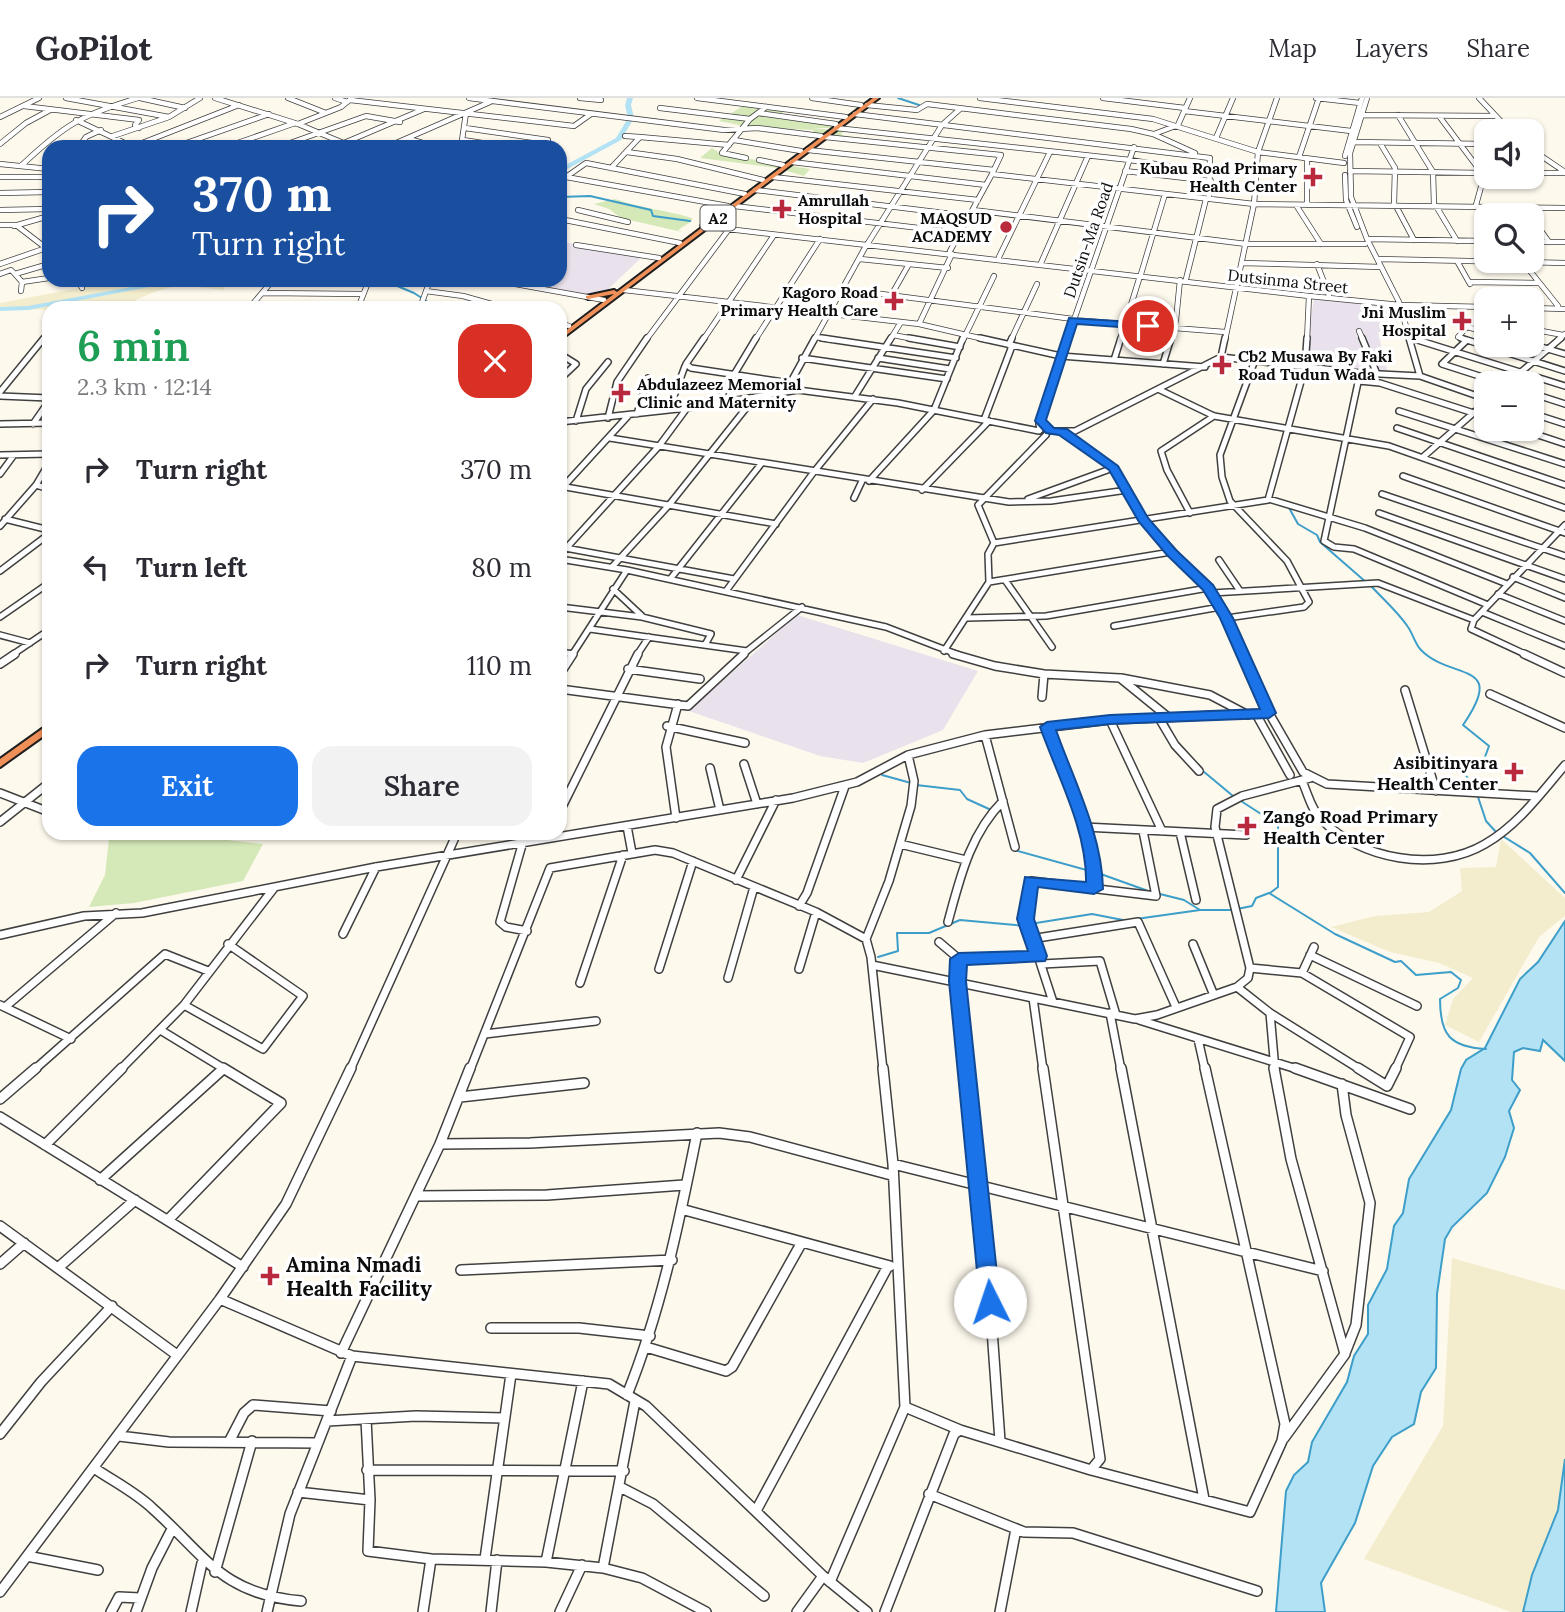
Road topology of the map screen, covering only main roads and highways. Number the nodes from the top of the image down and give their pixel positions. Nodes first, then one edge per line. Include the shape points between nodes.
1 (876, 98) edge
2 (866, 103) edge
3 (836, 126) junction
4 (805, 150) junction
5 (731, 206) junction
6 (706, 225) junction
7 (614, 292) junction
8 (587, 297) road end
9 (567, 328) edge
10 (567, 331) edge
11 (42, 726) edge
12 (42, 732) edge
13 (0, 758) edge
14 (0, 764) edge

1 - 2 highway, A2
2 - 3 highway, A2
2 - 3 highway, A2
3 - 4 highway, A2
4 - 5 highway, A2
4 - 5 highway, A2
5 - 6 highway, A2
6 - 7 highway, A2
6 - 10 highway, A2
7 - 8 highway
7 - 9 highway, A2
11 - 13 highway
12 - 14 highway

